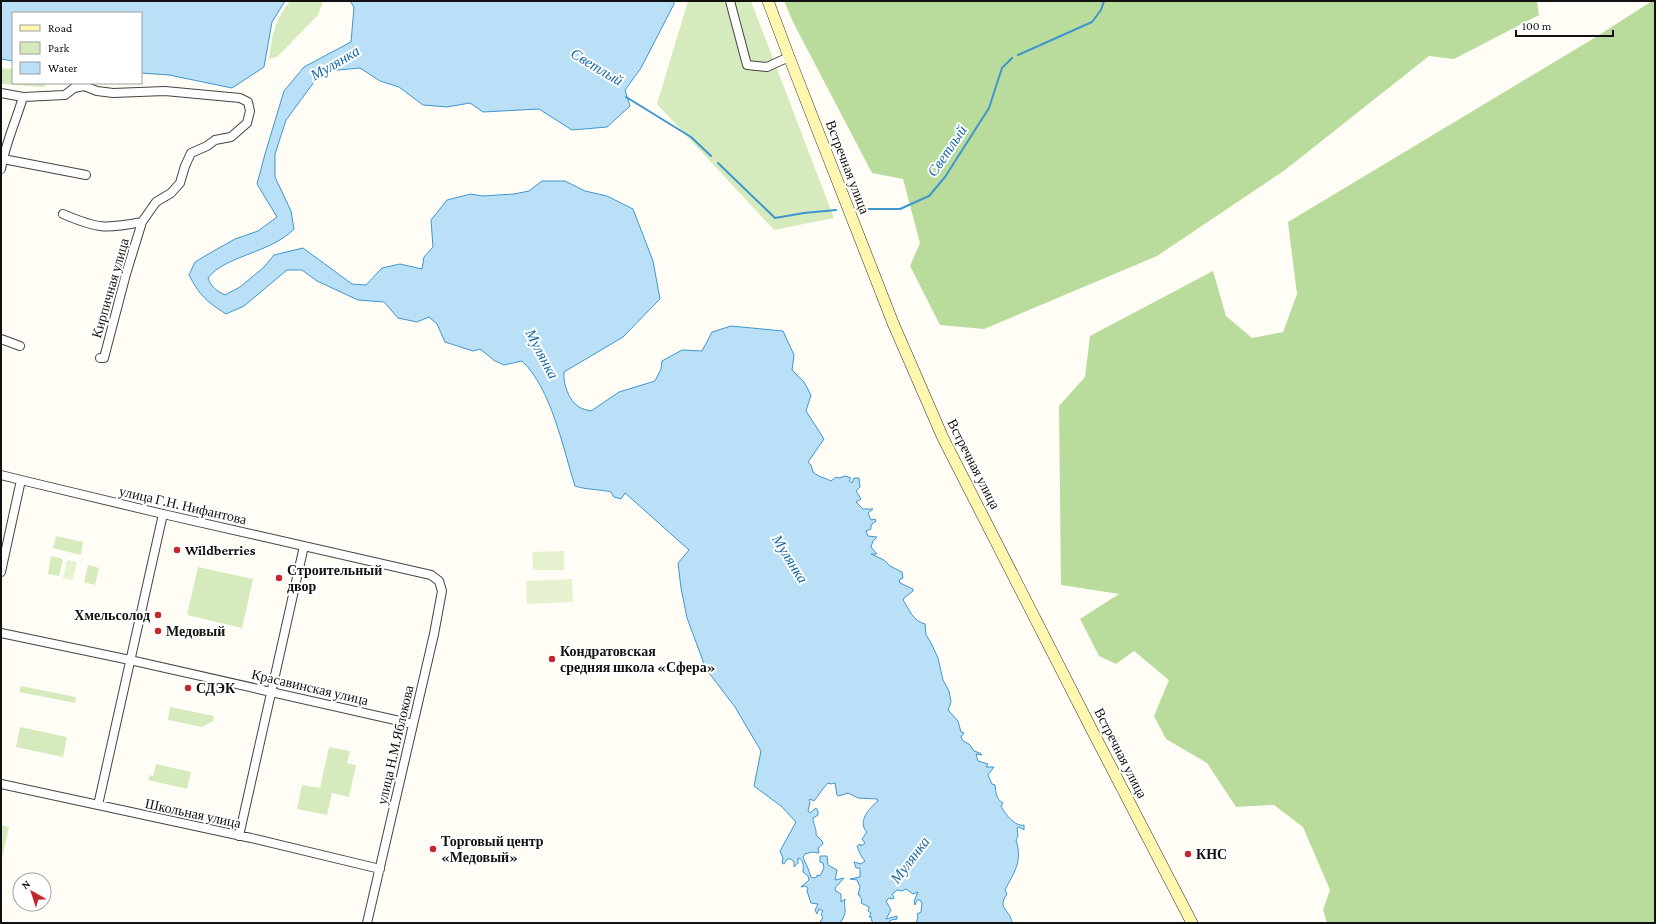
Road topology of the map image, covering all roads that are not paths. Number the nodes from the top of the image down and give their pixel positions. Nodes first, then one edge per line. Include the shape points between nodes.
1 (730, 1) edge
2 (768, 1) edge
3 (788, 57) junction
4 (1, 94) edge
5 (23, 97) junction
6 (3, 159) junction
7 (1, 169) edge
8 (86, 175) dead end
9 (63, 214) dead end
10 (142, 222) junction
11 (1, 339) edge
12 (20, 346) dead end
13 (100, 358) dead end
14 (1, 475) edge
15 (21, 480) junction
16 (163, 514) junction
17 (304, 546) junction
18 (1, 572) edge
19 (431, 576) joint
20 (1, 633) edge
21 (130, 660) junction
22 (270, 691) junction
23 (413, 724) junction
24 (1, 784) edge
25 (98, 805) junction
26 (239, 836) junction
27 (380, 869) junction
28 (367, 923) edge
29 (1192, 923) edge

1 - 3 street via 748,65 767,67
2 - 3 main road, Встречная улица
3 - 29 main road, Встречная улица via 893,323 944,438
4 - 5 street
5 - 6 street via 16,123 4,149
5 - 10 street, Кирпичная улица via 65,95 74,88 84,86 113,93 165,91 240,98 248,102 250,111 247,123 231,137 215,140 191,153 180,183 172,193 156,202
6 - 7 street
6 - 8 street
9 - 10 street, Кирпичная улица via 88,225 101,227
10 - 13 street, Кирпичная улица via 104,358
11 - 12 street
14 - 15 street, улица Г.Н. Нифантова
15 - 16 street, улица Г.Н. Нифантова
15 - 18 street
16 - 17 street, улица Г.Н. Нифантова
16 - 21 street
17 - 19 street, улица Г.Н. Нифантова
17 - 22 street
19 - 23 street, улица Н.М.Яблокова via 441,585 441,598
20 - 21 street, Красавинская улица
21 - 22 street, Красавинская улица
21 - 25 street
22 - 23 street, Красавинская улица
22 - 26 street
23 - 27 street, улица Н.М.Яблокова
24 - 25 street, Школьная улица
25 - 26 street, Школьная улица
26 - 27 street, Школьная улица
27 - 28 street, улица Н.М.Яблокова

